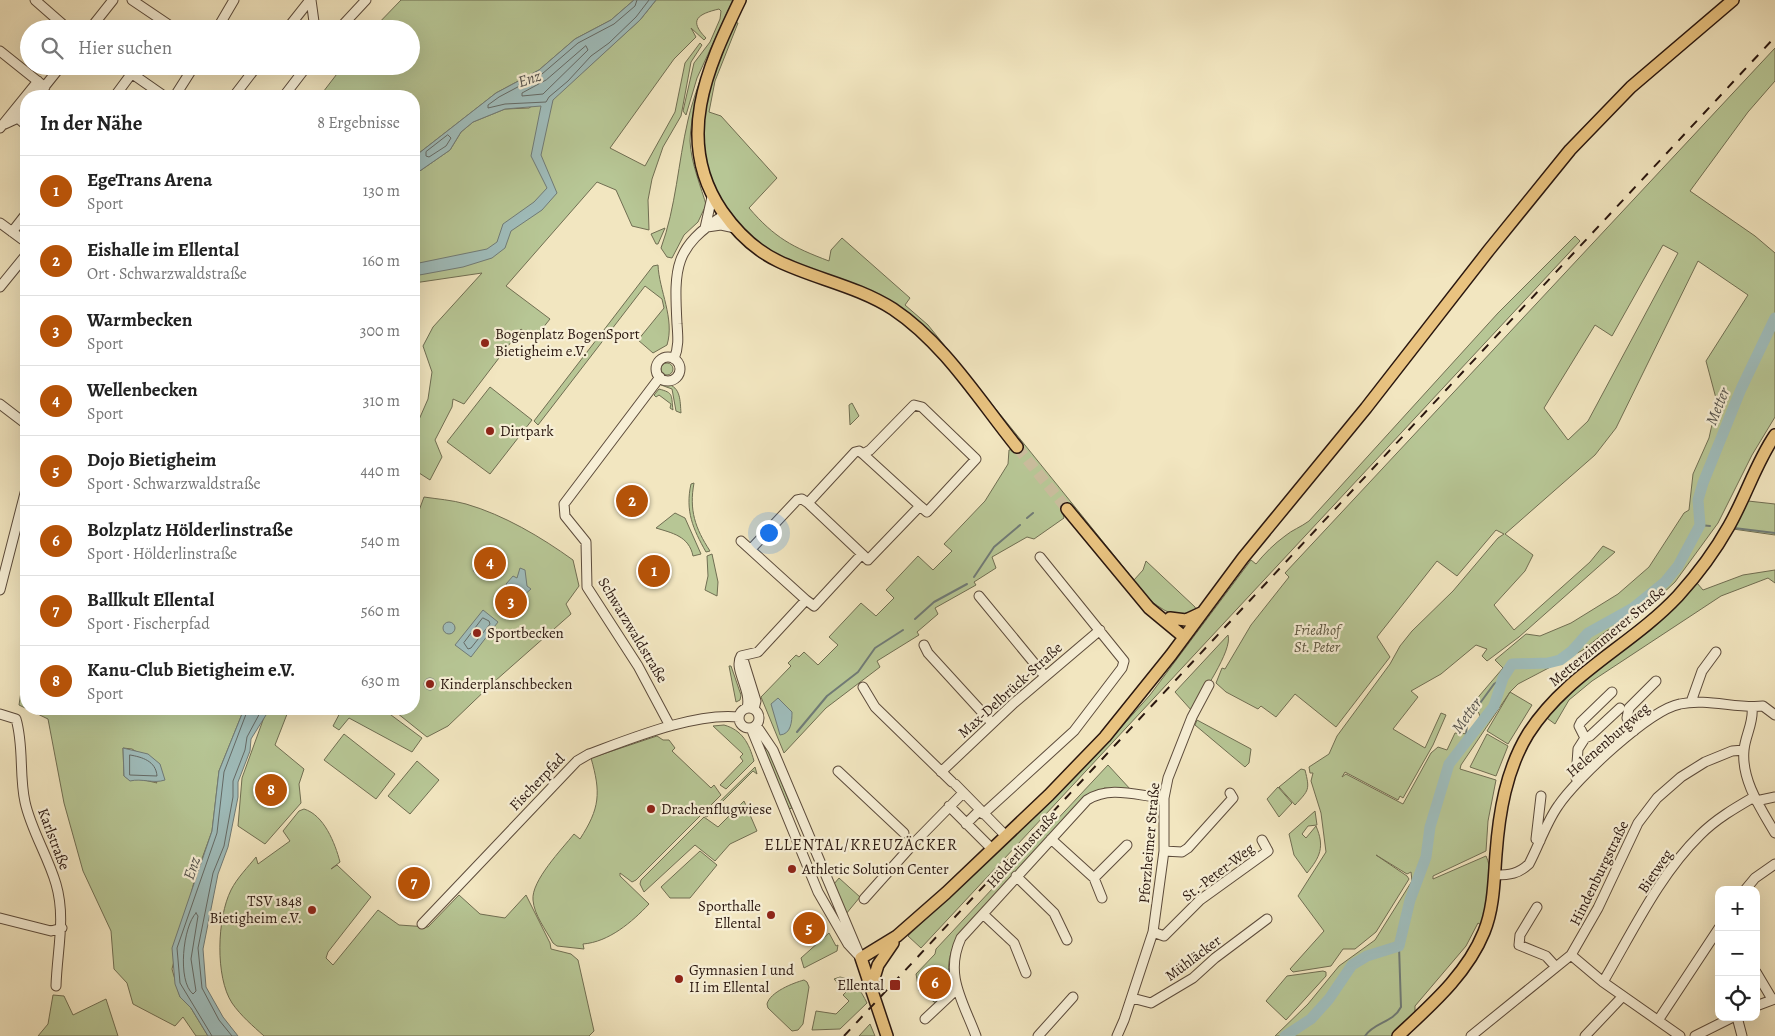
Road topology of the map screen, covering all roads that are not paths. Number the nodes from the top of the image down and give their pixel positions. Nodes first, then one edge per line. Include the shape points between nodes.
1 (35, 0) edge
2 (113, 0) edge
3 (132, 0) edge
4 (234, 0) edge
5 (310, 0) edge
6 (366, 0) edge
7 (740, 0) edge
8 (1733, 0) edge
9 (58, 20) edge
10 (97, 20) edge
11 (162, 20) edge
12 (222, 20) edge
13 (294, 20) edge
14 (313, 20) edge
15 (347, 20) edge
16 (0, 51) edge
17 (20, 67) edge
18 (30, 75) edge
19 (51, 75) edge
20 (131, 75) edge
21 (133, 75) edge
22 (188, 75) edge
23 (250, 75) edge
24 (300, 75) edge
25 (41, 84) junction
26 (35, 90) edge
27 (39, 90) edge
28 (120, 90) edge
29 (155, 90) edge
30 (179, 90) edge
31 (239, 90) edge
32 (289, 90) edge
33 (20, 107) edge
34 (20, 116) edge
35 (18, 118) joint
36 (1, 127) edge
37 (712, 197) junction
38 (724, 215) junction
39 (20, 222) edge
40 (0, 223) edge
41 (705, 228) junction
42 (735, 228) junction
43 (12, 232) junction
44 (20, 238) edge
45 (20, 262) edge
46 (0, 287) edge
47 (674, 359) junction
48 (660, 377) junction
49 (0, 404) edge
50 (20, 419) edge
51 (1775, 435) edge
52 (1017, 447) tunnel mouth
53 (863, 454) junction
54 (808, 503) junction
55 (920, 506) junction
56 (1066, 509) tunnel mouth
57 (20, 512) edge
58 (741, 541) dead end
59 (751, 549) junction
60 (862, 554) junction
61 (1040, 557) dead end
62 (0, 590) edge
63 (979, 596) dead end
64 (806, 600) junction
65 (1202, 613) junction
66 (1168, 621) junction
67 (1100, 630) junction
68 (1186, 634) junction
69 (924, 646) dead end
70 (1716, 652) dead end
71 (1171, 655) junction
72 (1044, 675) junction
73 (1656, 681) dead end
74 (1210, 685) dead end
75 (862, 687) dead end
76 (1612, 692) dead end
77 (1691, 702) junction
78 (1620, 708) dead end
79 (1752, 708) junction
80 (750, 709) junction
81 (0, 714) edge
82 (1775, 715) edge
83 (739, 717) junction
84 (992, 723) junction
85 (670, 726) junction
86 (753, 726) junction
87 (1634, 731) junction
88 (1585, 738) junction
89 (1744, 750) junction
90 (838, 771) dead end
91 (941, 772) junction
92 (1578, 780) junction
93 (963, 793) junction
94 (1230, 793) dead end
95 (1541, 796) dead end
96 (1775, 796) edge
97 (1164, 798) junction
98 (1755, 800) junction
99 (949, 806) junction
100 (981, 812) junction
101 (966, 824) junction
102 (1775, 833) edge
103 (1006, 836) junction
104 (909, 837) junction
105 (1051, 839) junction
106 (1262, 840) dead end
107 (1540, 841) junction
108 (1127, 845) dead end
109 (992, 849) junction
110 (1164, 851) junction
111 (1775, 864) edge
112 (1495, 874) junction
113 (1016, 876) junction
114 (1094, 878) junction
115 (1748, 886) edge
116 (1102, 898) dead end
117 (864, 899) dead end
118 (1537, 907) dead end
119 (982, 914) junction
120 (0, 918) edge
121 (1266, 919) dead end
122 (422, 924) dead end
123 (62, 928) junction
124 (1717, 931) edge
125 (1153, 932) junction
126 (897, 936) junction
127 (1067, 940) dead end
128 (1571, 955) junction
129 (861, 958) junction
130 (1556, 966) junction
131 (1026, 973) dead end
132 (1759, 976) edge
133 (1603, 982) junction
134 (56, 986) dead end
135 (871, 988) junction
136 (957, 989) junction
137 (1623, 996) junction
138 (1073, 997) dead end
139 (1132, 998) junction
140 (1774, 999) edge
141 (1760, 1004) edge
142 (925, 1019) dead end
143 (1658, 1019) junction
144 (1727, 1021) edge
145 (1736, 1021) edge
146 (887, 1036) edge
147 (976, 1036) edge
148 (1038, 1036) edge
149 (1117, 1036) edge
150 (1398, 1036) edge
151 (1471, 1036) edge
152 (1585, 1036) edge
153 (1680, 1036) edge
154 (1695, 1036) edge
155 (1742, 1036) edge

1 - 9 street
2 - 10 street
3 - 11 street
4 - 12 street
5 - 13 street
5 - 14 street
6 - 15 street
7 - 37 main road via 712,67 698,118 698,156
8 - 65 main road via 1631,87 1570,150
16 - 17 street
18 - 25 street
19 - 25 street
20 - 28 street
21 - 29 street
22 - 30 street
23 - 31 street
24 - 32 street
25 - 26 street
25 - 27 street
33 - 36 street
34 - 35 street
35 - 36 street
37 - 38 main road
37 - 41 street
38 - 41 street
38 - 42 main road
39 - 43 street
40 - 43 street
41 - 42 street via 721,225
41 - 47 street via 689,242 679,263 676,286 678,345
42 - 52 main road via 776,260 856,290 894,311 934,345
43 - 44 street
45 - 46 street
47 - 48 street, Schwarzwaldstraße via 668,357 658,361 656,370
47 - 48 street via 679,368 677,376 669,380
48 - 85 street, Schwarzwaldstraße via 564,504 564,513 588,547 585,579 591,595 638,666
49 - 50 street
51 - 112 main road, Metterzimmerer Straße via 1729,526 1696,574 1655,617 1564,690 1527,736 1504,792
53 - 54 street via 855,452
53 - 55 street
53 - 55 street via 917,404 976,459 927,512
54 - 59 street via 797,500
54 - 60 street
55 - 60 street via 868,560
56 - 66 main road via 1143,600
57 - 62 street
58 - 59 street
59 - 64 street
60 - 64 street via 814,606
61 - 67 street
63 - 72 street
64 - 80 street via 758,652 740,659 756,701
65 - 66 main road via 1186,620
65 - 68 main road
66 - 68 main road
66 - 71 main road
67 - 72 street, Max-Delbrück-Straße
67 - 100 street via 1122,657 1122,668 1074,731
68 - 71 main road
69 - 84 street
70 - 77 street via 1702,671
71 - 103 main road via 1092,751
72 - 84 street, Max-Delbrück-Straße
73 - 87 street via 1629,708 1627,718
74 - 97 street, Pforzheimer Straße via 1180,746
75 - 91 street via 875,707
76 - 88 street via 1581,722 1579,726
77 - 79 street, Helenenburgweg
77 - 87 street, Helenenburgweg via 1661,712
78 - 88 street
79 - 82 street, Helenenburgweg via 1762,706
79 - 89 street
80 - 83 street via 742,711
80 - 86 street via 759,716
81 - 123 street, Karlstraße via 16,719 25,802 56,884
83 - 85 street, Fischerpfad via 717,717
83 - 86 street via 741,724
84 - 91 street, Max-Delbrück-Straße
85 - 122 street, Fischerpfad via 577,761
86 - 129 street via 773,750
86 - 129 street via 818,892 848,944
87 - 92 street, Helenenburgweg
88 - 92 street via 1578,749
89 - 98 street
89 - 128 street, Hindenburgstraße via 1732,751 1705,762 1657,798 1638,823 1598,908
90 - 104 street
91 - 93 street
92 - 107 street, Helenenburgweg via 1558,806
93 - 99 street
93 - 100 street
94 - 110 street via 1233,798 1188,848 1182,852
95 - 107 street, Helenenburgweg via 1536,839
96 - 98 street, Bietweg
97 - 105 street, Hölderlinstraße via 1118,791 1097,794 1077,810
97 - 110 street, Pforzheimer Straße
98 - 102 street
98 - 133 street, Bietweg via 1732,810 1700,834 1680,858
99 - 101 street
99 - 104 street
100 - 101 street
100 - 103 street
101 - 109 street
103 - 109 main road
104 - 117 street
105 - 113 street, Hölderlinstraße
105 - 114 street
106 - 125 street, St.-Peter-Weg via 1268,851 1200,900 1164,936
107 - 112 street, Helenenburgweg via 1529,864 1521,871 1506,876
108 - 114 street
109 - 126 main road
110 - 125 street, Pforzheimer Straße
111 - 115 street
112 - 150 main road, Metterzimmerer Straße via 1489,918 1476,950 1451,984
113 - 119 street, Hölderlinstraße
113 - 127 street via 1054,914
114 - 116 street
118 - 130 street via 1520,935 1519,945 1546,956
119 - 131 street via 1014,943
119 - 136 street, Hölderlinstraße via 961,938 956,949 954,973
120 - 123 street via 51,931
121 - 139 street, Mühläcker via 1194,978 1151,1003
123 - 134 street, Karlstraße
124 - 143 street
125 - 139 street, Pforzheimer Straße
126 - 129 main road
126 - 135 main road via 878,965
128 - 130 street, Hindenburgstraße
128 - 133 street
129 - 135 main road
130 - 151 street, Hindenburgstraße
132 - 140 street
133 - 137 street
135 - 146 main road
136 - 142 street
136 - 147 street, Hölderlinstraße
137 - 143 street
137 - 152 street
138 - 148 street
139 - 149 street, Pforzheimer Straße
140 - 141 street
143 - 153 street
144 - 154 street
145 - 155 street

